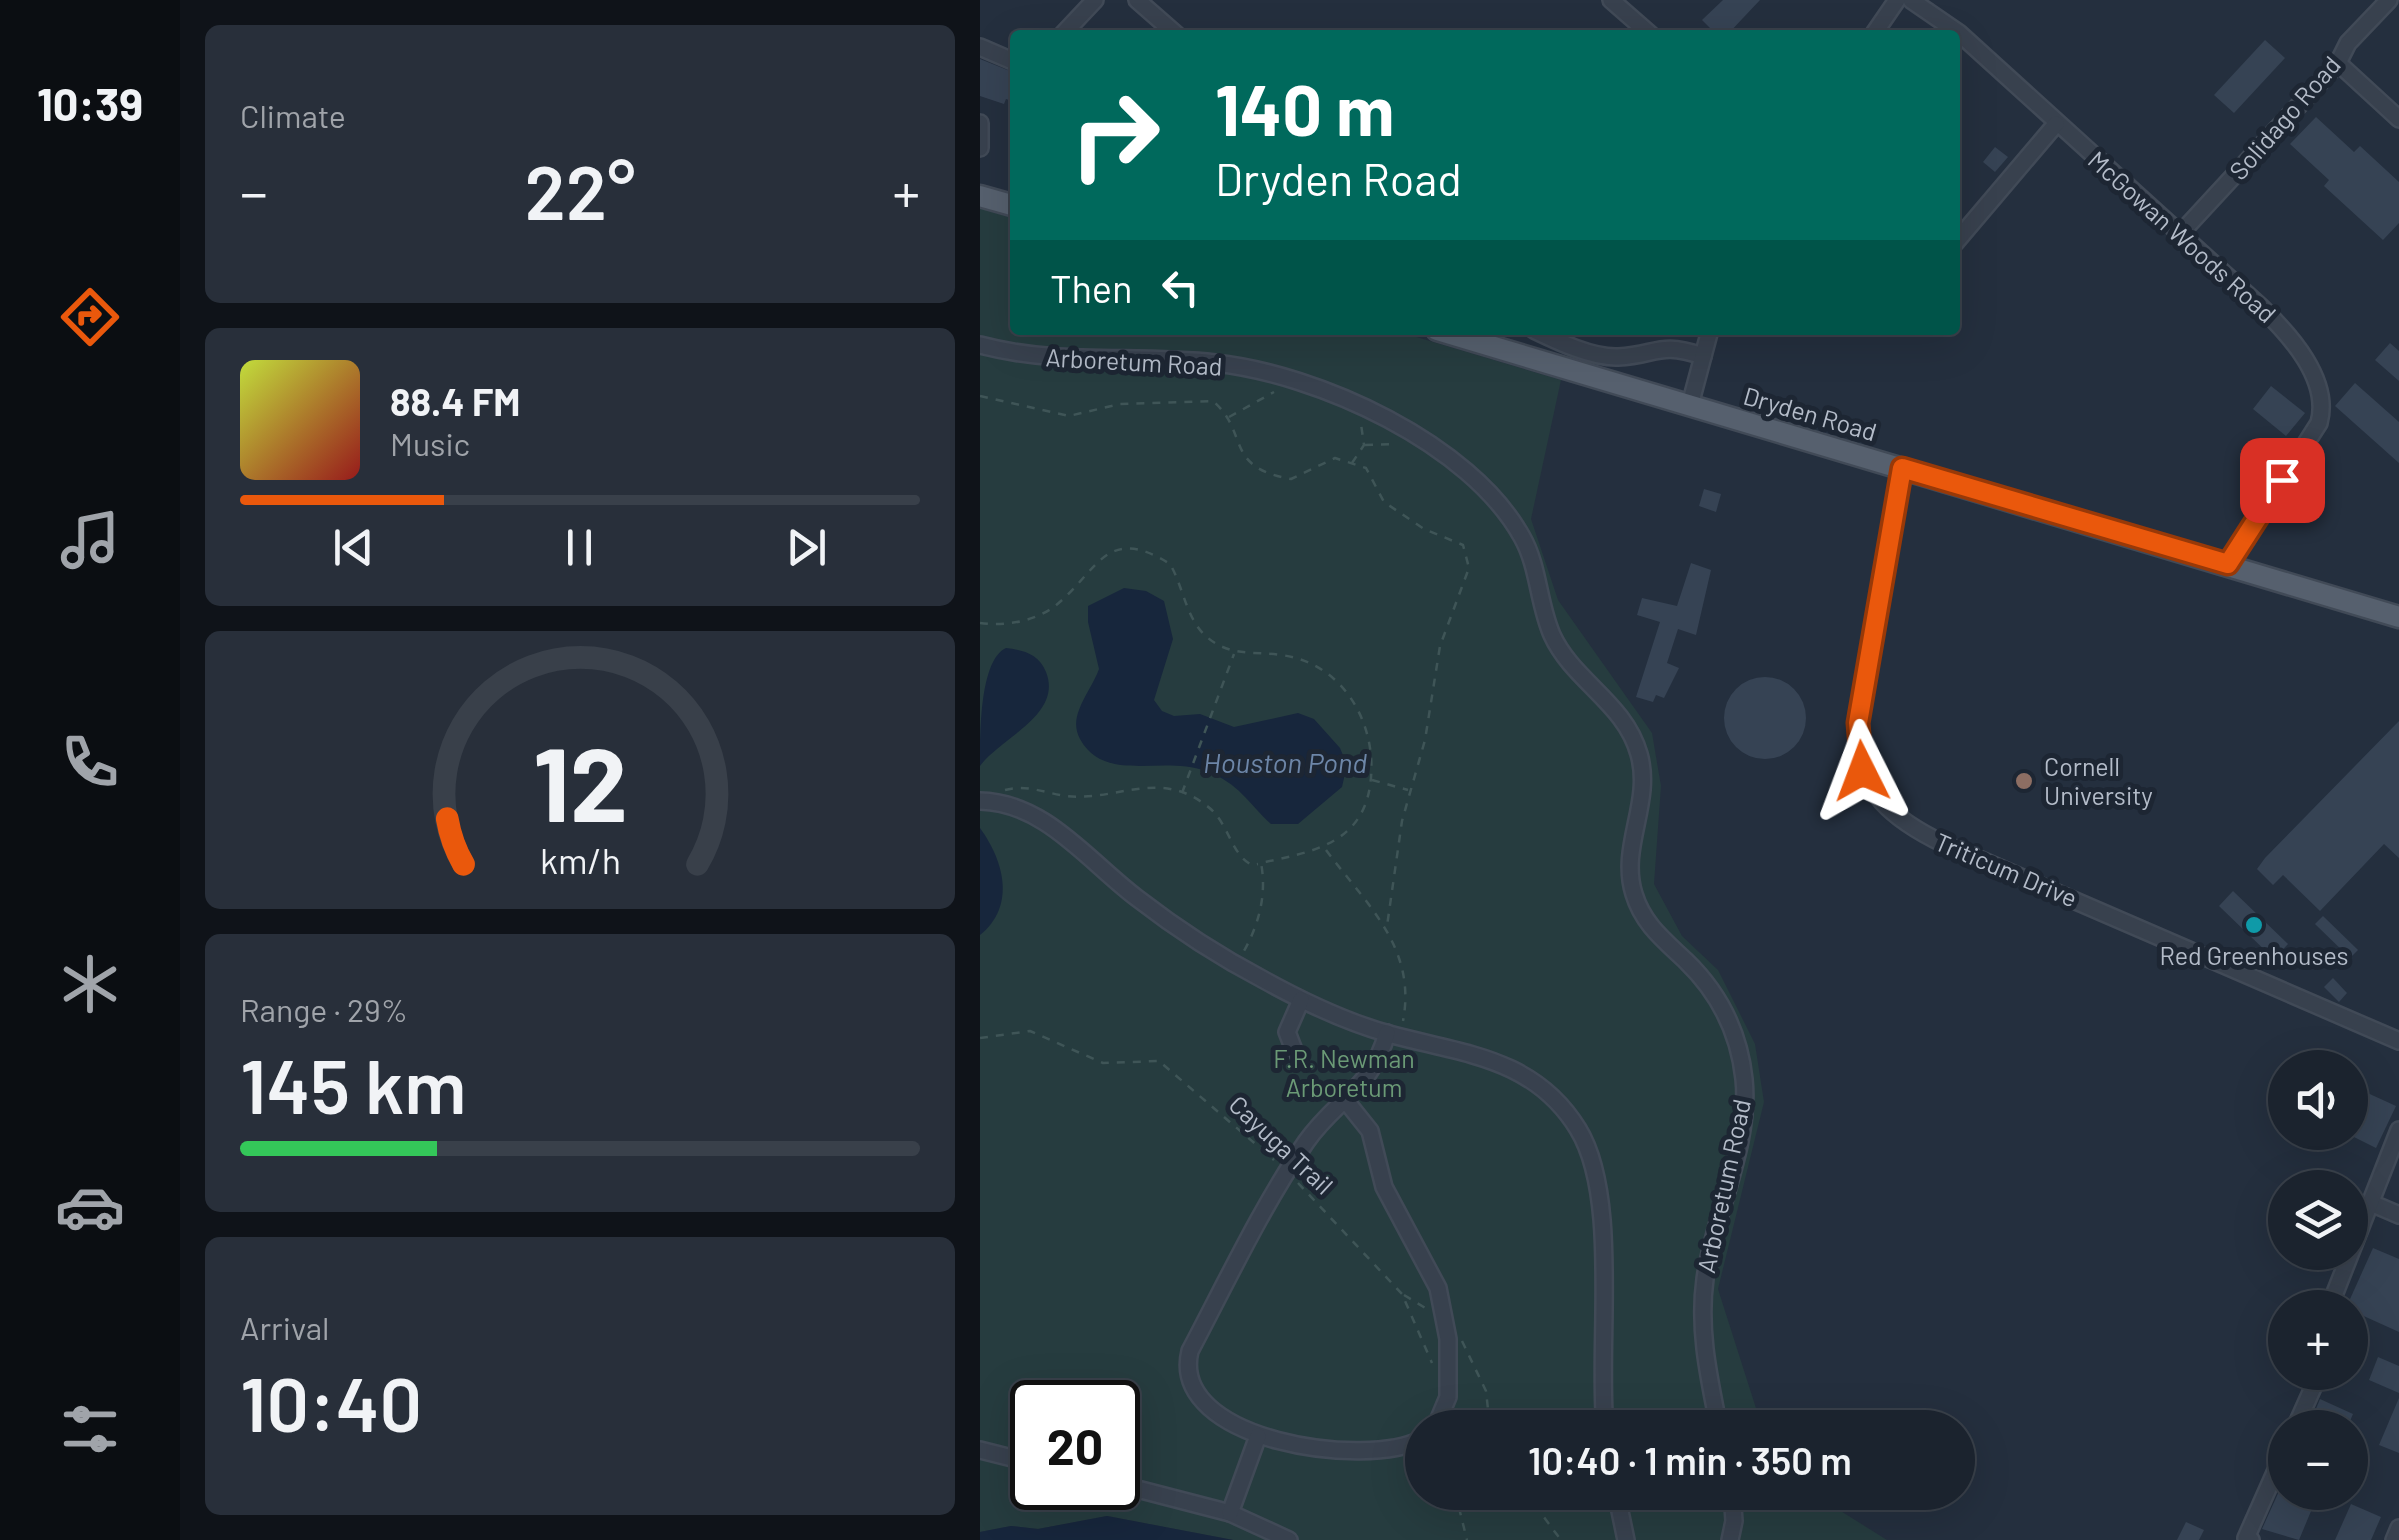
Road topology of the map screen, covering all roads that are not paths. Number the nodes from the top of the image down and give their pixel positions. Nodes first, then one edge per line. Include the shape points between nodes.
1 (1096, 0) edge
2 (1137, 0) edge
3 (1611, 0) edge
4 (1897, 0) edge
5 (1911, 0) edge
6 (2388, 0) edge
7 (1067, 30) edge
8 (1171, 30) edge
9 (1646, 30) edge
10 (1876, 30) edge
11 (1955, 30) edge
12 (1960, 34) edge
13 (980, 47) edge
14 (1010, 60) edge
15 (2338, 64) junction
16 (2399, 119) edge
17 (980, 123) edge
18 (2056, 124) junction
19 (980, 148) edge
20 (980, 196) edge
21 (1010, 205) edge
22 (2179, 235) junction
23 (1960, 237) edge
24 (1454, 335) edge
25 (1547, 335) edge
26 (1709, 335) edge
27 (980, 345) edge
28 (1703, 356) junction
29 (1690, 405) junction
30 (1902, 468) junction
31 (2228, 564) junction
32 (2399, 617) edge
33 (987, 801) edge
34 (1301, 1000) junction
35 (1394, 1035) junction
36 (2399, 1040) edge
37 (1294, 1050) dead end
38 (1346, 1101) junction
39 (2399, 1130) edge
40 (2372, 1202) junction
41 (2399, 1215) edge
42 (2337, 1290) edge
43 (1443, 1410) edge
44 (1603, 1410) edge
45 (1715, 1410) edge
46 (1258, 1436) junction
47 (1405, 1444) edge
48 (980, 1450) edge
49 (1010, 1458) edge
50 (1140, 1490) edge
51 (2268, 1492) edge
52 (1620, 1510) edge
53 (1733, 1510) edge
54 (1230, 1512) junction
55 (2399, 1528) edge
56 (2249, 1539) edge
57 (1288, 1540) edge
58 (1626, 1540) edge
59 (1730, 1540) edge
60 (2394, 1540) edge

1 - 7 street
2 - 8 street
3 - 9 street
4 - 10 street
5 - 11 street, McGowan Woods Road
6 - 15 street, Solidago Road via 2348,43
12 - 18 street, McGowan Woods Road
13 - 14 street
15 - 16 street
15 - 22 street, Solidago Road
17 - 19 street
18 - 22 street, McGowan Woods Road
18 - 23 street
20 - 21 main road
22 - 31 street, McGowan Woods Road via 2286,333 2322,403 2319,424
24 - 29 main road, Dryden Road
25 - 28 street via 1603,356 1662,346
26 - 28 street
27 - 45 street, Arboretum Road via 1043,359 1215,363 1287,378 1412,433 1486,491 1514,524 1529,550 1552,635 1626,722 1640,756 1644,780 1630,849 1632,891 1651,929 1714,993 1738,1045 1741,1131 1702,1308
28 - 29 street
29 - 30 main road, Dryden Road
30 - 31 main road, Dryden Road
30 - 36 street, Triticum Drive via 1857,734 1862,771 1877,799 1944,844
31 - 32 main road, Dryden Road
33 - 34 street via 1049,824 1142,902 1236,966
34 - 35 street
34 - 37 street via 1287,1032
35 - 38 street
35 - 44 street via 1512,1067 1555,1099 1586,1142 1601,1194
38 - 43 street via 1370,1131 1384,1187 1438,1288 1448,1339
38 - 46 street via 1287,1172 1188,1362 1199,1400
39 - 40 street
40 - 41 street
40 - 42 street
46 - 47 street via 1387,1450
46 - 54 street
48 - 49 street
50 - 54 street
51 - 56 street
52 - 58 street
53 - 59 street
54 - 57 street
55 - 60 street

